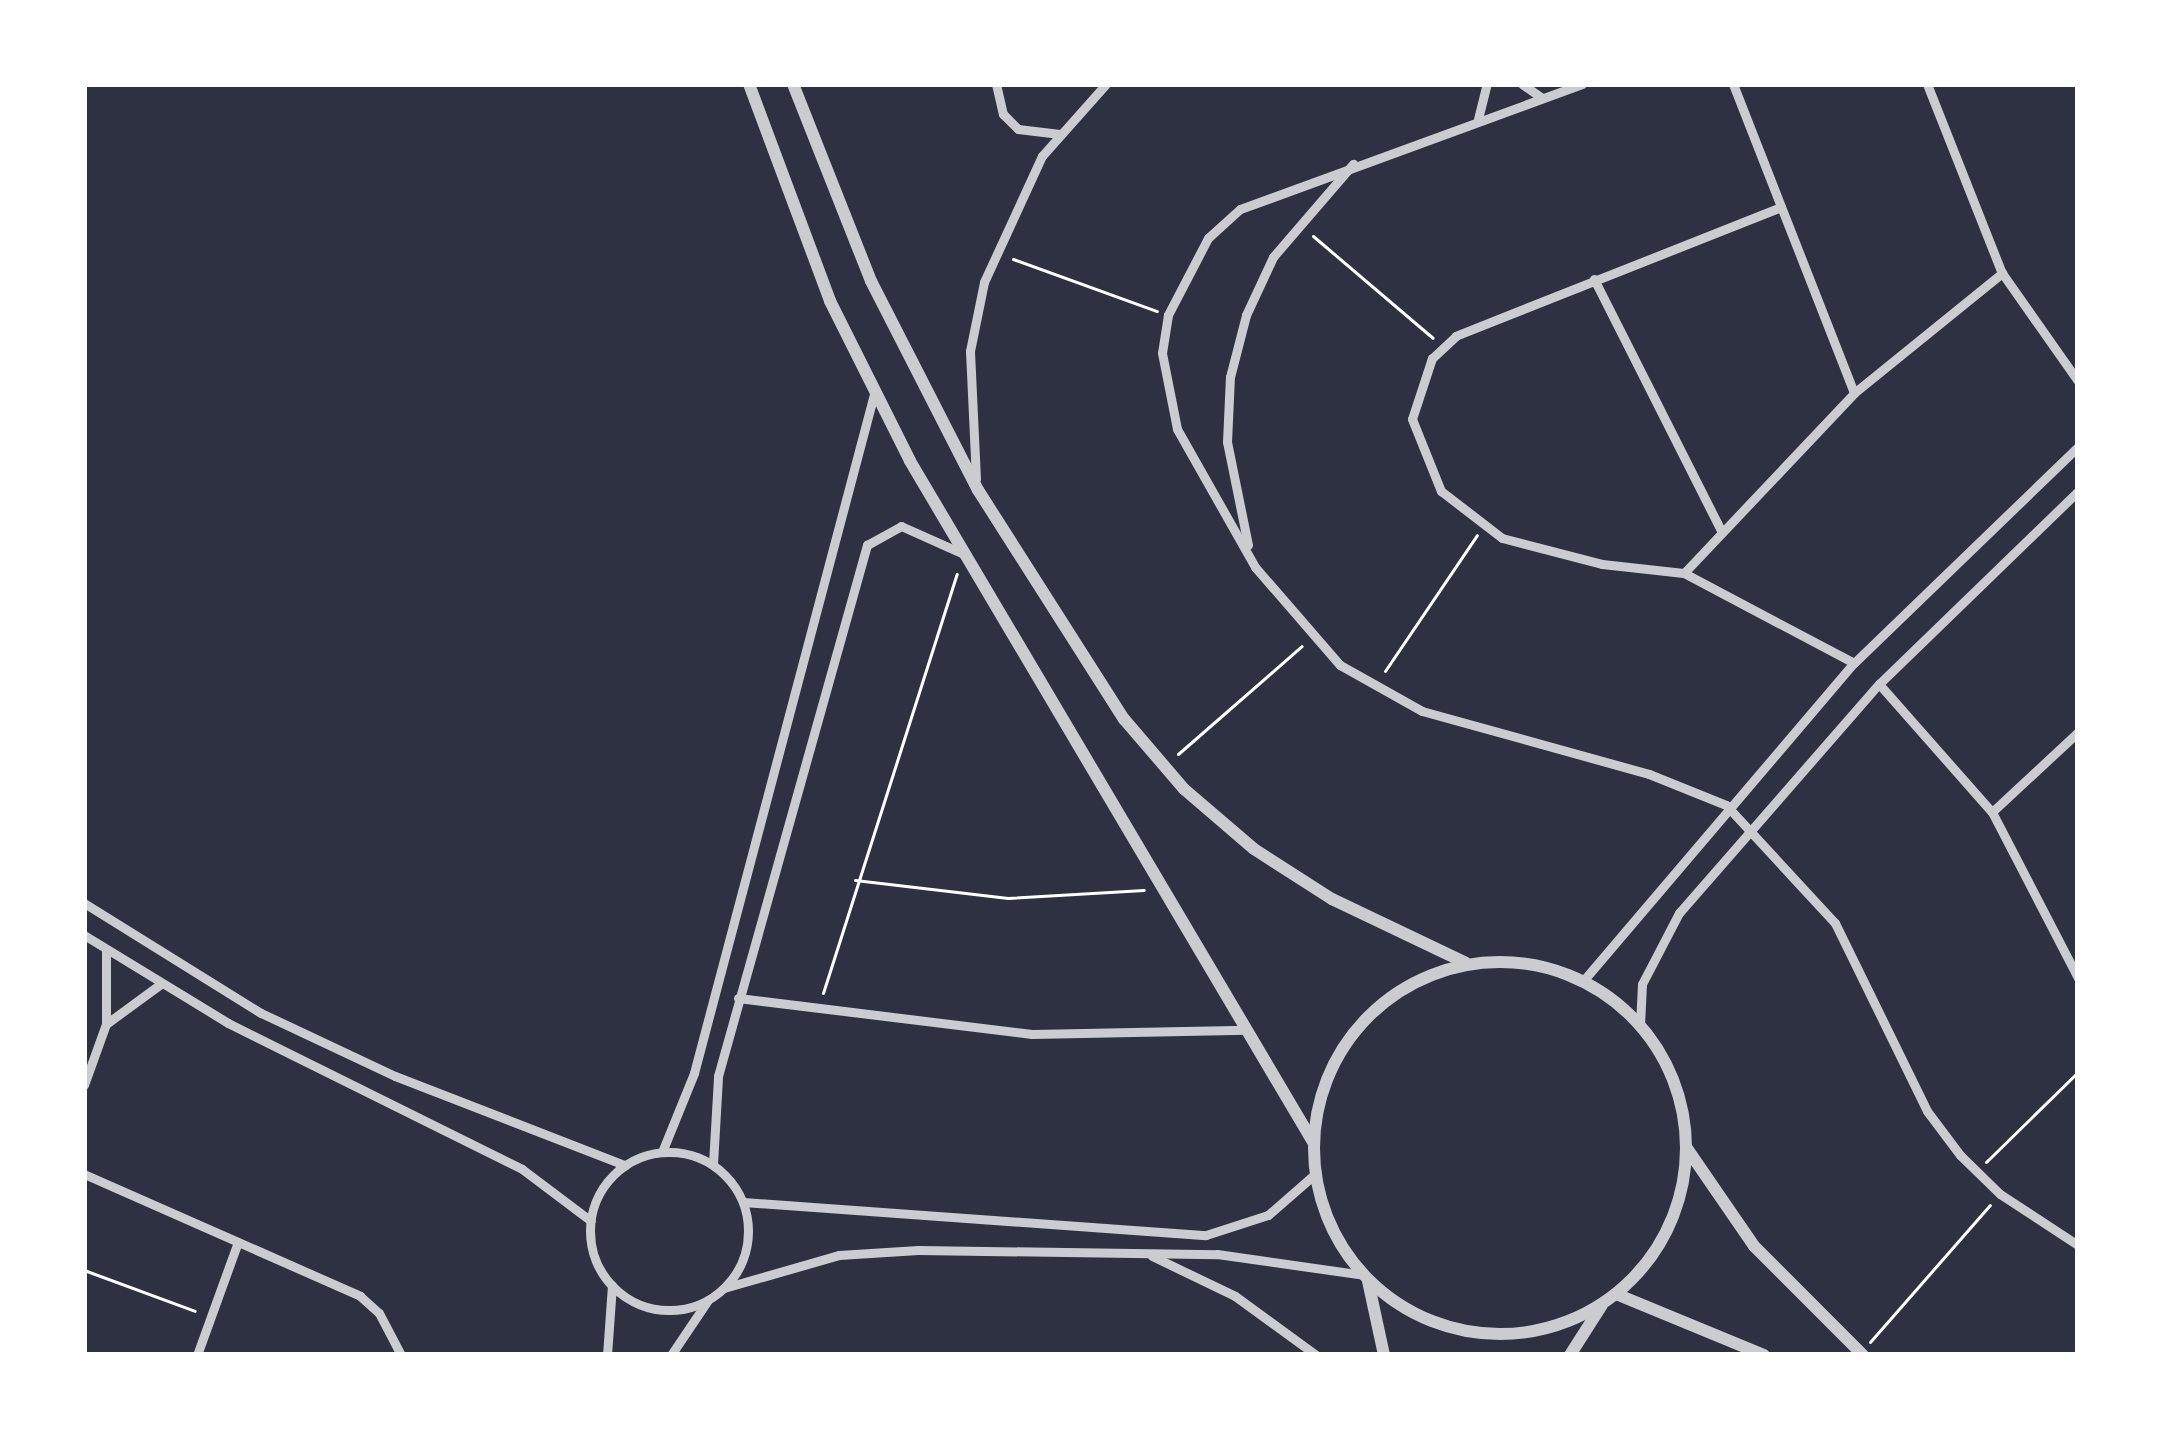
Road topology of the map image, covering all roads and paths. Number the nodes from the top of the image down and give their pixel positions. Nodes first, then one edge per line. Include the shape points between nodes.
1 (748, 84) edge
2 (793, 84) edge
3 (996, 84) edge
4 (1106, 84) edge
5 (1486, 84) edge
6 (1522, 84) edge
7 (1582, 84) edge
8 (1732, 84) edge
9 (1927, 84) edge
10 (1542, 98) junction
11 (1477, 121) junction
12 (1060, 134) junction
13 (1357, 160) junction
14 (1781, 207) junction
15 (1298, 223) junction
16 (995, 252) junction
17 (2002, 273) junction
18 (1594, 279) junction
19 (1168, 315) junction
20 (1444, 348) junction
21 (2078, 381) edge
22 (1854, 393) junction
23 (874, 394) junction
24 (2078, 447) edge
25 (978, 490) junction
26 (2078, 490) edge
27 (1483, 527) junction
28 (1722, 532) junction
29 (964, 554) junction
30 (1255, 567) junction
31 (1684, 573) junction
32 (1310, 639) junction
33 (1854, 662) junction
34 (1880, 684) junction
35 (1373, 688) junction
36 (2078, 732) edge
37 (1163, 767) junction
38 (1726, 805) junction
39 (1992, 812) junction
40 (1749, 829) junction
41 (854, 880) junction
42 (1162, 888) junction
43 (84, 903) edge
44 (84, 935) edge
45 (106, 949) junction
46 (1467, 964) junction
47 (2078, 978) edge
48 (1583, 981) junction
49 (161, 983) junction
50 (738, 998) junction
51 (818, 1012) junction
52 (106, 1024) junction
53 (1640, 1025) junction
54 (1247, 1030) junction
55 (2078, 1072) edge
56 (84, 1085) edge
57 (1313, 1142) junction
58 (1686, 1147) junction
59 (662, 1151) junction
60 (625, 1165) junction
61 (712, 1165) junction
62 (1976, 1172) junction
63 (84, 1174) edge
64 (1316, 1174) junction
65 (2000, 1194) junction
66 (743, 1202) junction
67 (591, 1221) junction
68 (238, 1242) junction
69 (2078, 1245) edge
70 (1147, 1254) junction
71 (84, 1270) edge
72 (1366, 1277) junction
73 (612, 1285) junction
74 (724, 1288) junction
75 (1616, 1294) junction
76 (708, 1300) junction
77 (1603, 1304) junction
78 (211, 1316) junction
79 (1862, 1354) edge
80 (197, 1355) edge
81 (401, 1355) edge
82 (607, 1355) edge
83 (671, 1355) edge
84 (1316, 1355) edge
85 (1384, 1355) edge
86 (1570, 1355) edge
87 (1764, 1355) edge

1 - 23 street via 804,240
2 - 25 street via 872,281
3 - 12 street via 1003,114 1018,129
4 - 12 street
5 - 11 street
6 - 10 street
7 - 10 street
8 - 14 street
9 - 17 street
10 - 11 street
11 - 13 street
12 - 16 street
13 - 15 street
13 - 19 street via 1240,209 1208,238
14 - 18 street
14 - 22 street
15 - 20 path
15 - 30 street via 1246,315 1230,377 1235,506
16 - 19 path
16 - 25 street via 970,351
17 - 21 street
17 - 22 street
18 - 20 street
18 - 28 street
19 - 30 street via 1166,392 1177,429
20 - 27 street via 1417,387 1412,419 1441,491
22 - 28 street
23 - 29 street
23 - 59 street via 694,1073
24 - 33 street
25 - 37 street via 1070,643
26 - 34 street
27 - 31 street via 1552,554
27 - 35 path
28 - 31 street
29 - 41 path
29 - 42 street
29 - 50 street via 901,526 867,545
30 - 32 street
31 - 33 street
32 - 35 street
32 - 37 path
33 - 38 street
34 - 39 street
34 - 40 street
35 - 38 street via 1422,711 1649,774
36 - 39 street
37 - 46 street via 1292,875
38 - 40 street
38 - 48 street
39 - 47 street
40 - 53 street via 1656,946 1642,984
40 - 62 street via 1835,923 1927,1111
41 - 42 path via 1008,898
41 - 51 path
42 - 54 street
43 - 60 street via 261,1013 395,1076
44 - 45 street
45 - 49 street
45 - 52 street
46 - 48 street via 1526,963
46 - 57 street via 1408,986 1359,1026 1335,1060
48 - 53 street
49 - 52 street
49 - 67 street via 478,1145
50 - 51 street
50 - 61 street via 713,1098
51 - 54 street via 1032,1034
52 - 56 street
53 - 58 street via 1674,1082
54 - 57 street
55 - 62 path
57 - 64 street
58 - 75 street via 1679,1197 1660,1244
58 - 79 street via 1754,1246
59 - 60 street
59 - 61 street
60 - 67 street via 602,1189
61 - 66 street
62 - 65 street
63 - 68 street
64 - 66 street via 1268,1215 1206,1235
64 - 72 street via 1332,1228
65 - 69 street
65 - 79 path
66 - 74 street via 746,1248
67 - 73 street via 594,1255
68 - 78 street
68 - 81 street via 360,1296 387,1324
70 - 72 street via 1252,1256
70 - 74 street via 878,1251
70 - 84 street via 1235,1296
71 - 78 path
72 - 77 street via 1440,1323 1507,1334 1557,1326
72 - 85 street
73 - 76 street via 657,1309
73 - 82 street
74 - 76 street
75 - 77 street
75 - 87 street
76 - 83 street
77 - 86 street
78 - 80 street

